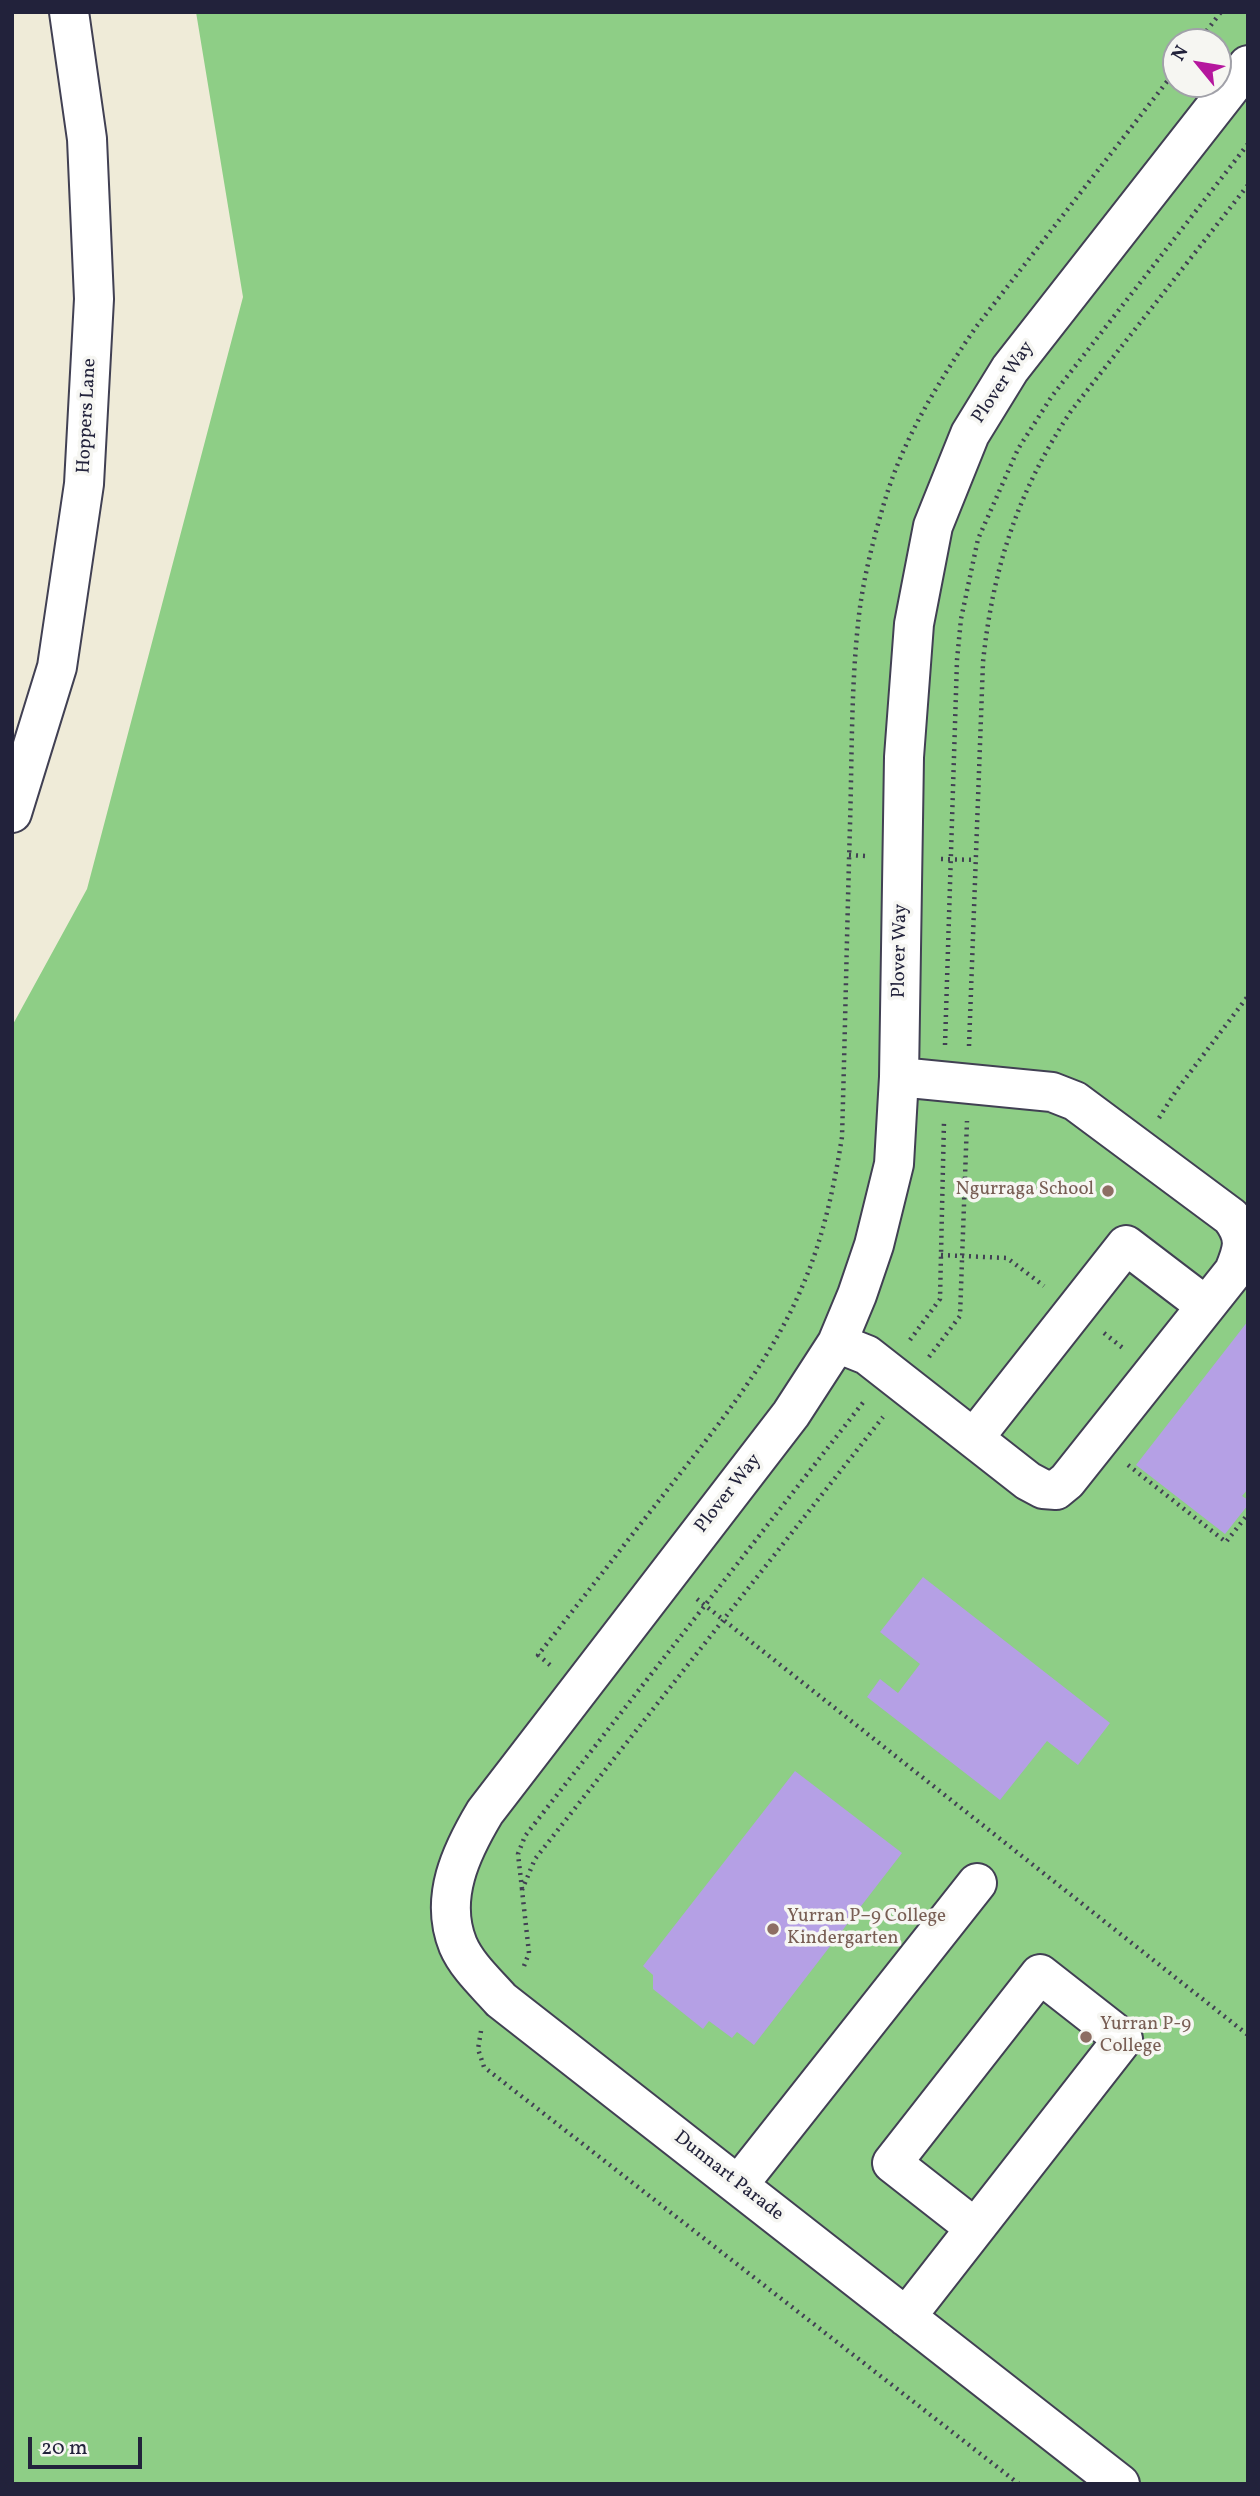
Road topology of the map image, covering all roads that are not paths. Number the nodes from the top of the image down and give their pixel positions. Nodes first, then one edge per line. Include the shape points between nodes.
1 (69, 12) edge
2 (1248, 65) edge
3 (12, 813) edge
4 (899, 1077) junction
5 (1206, 1306) junction
6 (837, 1343) junction
7 (974, 1438) junction
8 (485, 1812) joint
9 (977, 1883) dead end
10 (738, 2185) junction
11 (975, 2228) junction
12 (906, 2317) junction
13 (1120, 2484) edge

1 - 3 street, Hoppers Lane via 87,139 94,299 84,484 57,667
2 - 4 street, Plover Way via 1010,369 970,433 933,526 914,624 904,757
4 - 5 street via 1052,1092 1075,1101 1231,1217 1241,1230 1242,1251 1234,1271
4 - 6 street, Plover Way via 894,1164 874,1245
5 - 7 street via 1056,1490 1028,1480
5 - 7 street via 1126,1245
6 - 7 street via 867,1355
6 - 8 street, Plover Way via 791,1414
8 - 10 street, Dunnart Parade via 464,1847 453,1881 450,1914 458,1945 476,1972 501,2000
9 - 10 street
10 - 12 street, Dunnart Parade
11 - 11 street via 1123,2039 1040,1974 892,2163
11 - 12 street
12 - 13 street, Dunnart Parade

